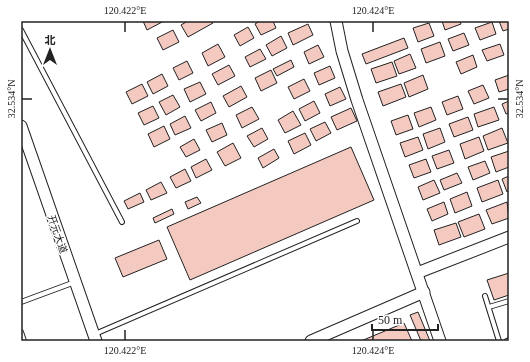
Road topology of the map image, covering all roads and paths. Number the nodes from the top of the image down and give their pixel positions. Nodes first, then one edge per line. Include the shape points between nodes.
1 (336, 21) edge
2 (21, 30) edge
3 (21, 126) edge
4 (357, 221) dead end
5 (122, 222) dead end
6 (509, 237) edge
7 (417, 273) junction
8 (75, 282) junction
9 (424, 292) junction
10 (485, 296) dead end
11 (509, 301) edge
12 (21, 302) edge
13 (489, 307) junction
14 (21, 332) edge
15 (95, 339) edge
16 (24, 341) edge
17 (311, 341) edge
18 (440, 341) edge
19 (500, 341) edge

1 - 7 street via 357,100
2 - 5 lane
3 - 8 street, 开元大道
4 - 15 lane
6 - 7 street
7 - 9 street
8 - 12 lane
8 - 15 street, 开元大道
9 - 17 street
9 - 18 street
10 - 13 lane
11 - 13 lane
13 - 19 lane
14 - 16 lane

